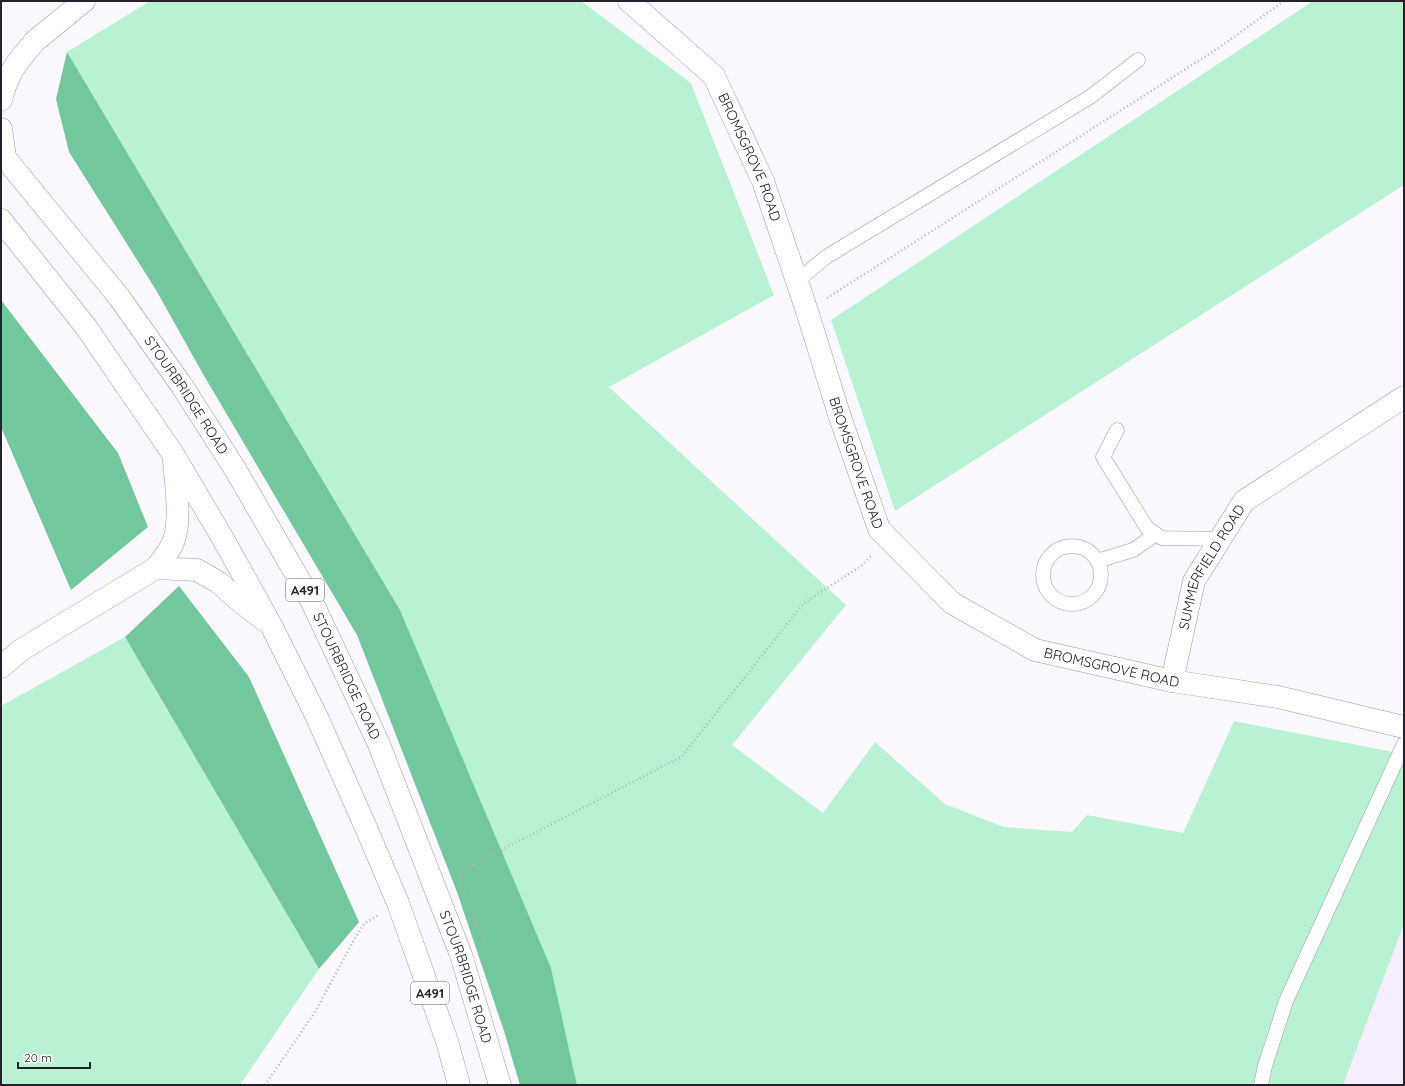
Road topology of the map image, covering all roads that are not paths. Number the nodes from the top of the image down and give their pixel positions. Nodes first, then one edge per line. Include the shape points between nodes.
1 (84, 1) edge
2 (629, 1) edge
3 (35, 41) junction
4 (1, 58) edge
5 (1138, 60) dead end
6 (1, 100) edge
7 (1, 129) edge
8 (3, 155) edge
9 (1, 220) edge
10 (797, 281) junction
11 (1404, 397) edge
12 (1118, 430) dead end
13 (173, 454) junction
14 (1156, 534) junction
15 (1220, 539) junction
16 (1097, 560) junction
17 (156, 568) junction
18 (271, 625) junction
19 (1, 667) edge
20 (1172, 681) junction
21 (1404, 727) edge
22 (1404, 744) edge
23 (459, 1085) edge
24 (500, 1085) edge
25 (1261, 1085) edge

1 - 3 main road
2 - 10 main road, BROMSGROVE ROAD via 714,76 763,181
3 - 4 main road
3 - 6 main road via 14,66
5 - 10 lane via 1090,97 826,257
7 - 8 main road
8 - 24 main road, STOURBRIDGE ROAD / A491 via 119,297 182,386 235,469 312,602 378,742 461,955
9 - 13 main road, A491 via 86,326
10 - 20 main road, BROMSGROVE ROAD via 879,529 952,603 1035,650
11 - 15 main road, SUMMERFIELD ROAD via 1244,501
12 - 14 lane via 1103,457 1147,528
13 - 17 main road via 178,501 176,528 172,545
13 - 18 main road, A491
14 - 15 lane via 1162,538
14 - 16 lane via 1133,550
15 - 20 main road, SUMMERFIELD ROAD via 1194,581
16 - 16 lane via 1084,548 1066,546 1058,550 1045,562 1043,580 1047,590 1053,598 1072,604 1091,597 1101,580
17 - 18 main road via 197,570 218,582
17 - 19 main road via 20,650
18 - 23 main road, A491 via 316,715 398,903 447,1041
20 - 21 main road, BROMSGROVE ROAD via 1278,697
22 - 25 lane via 1286,1001

